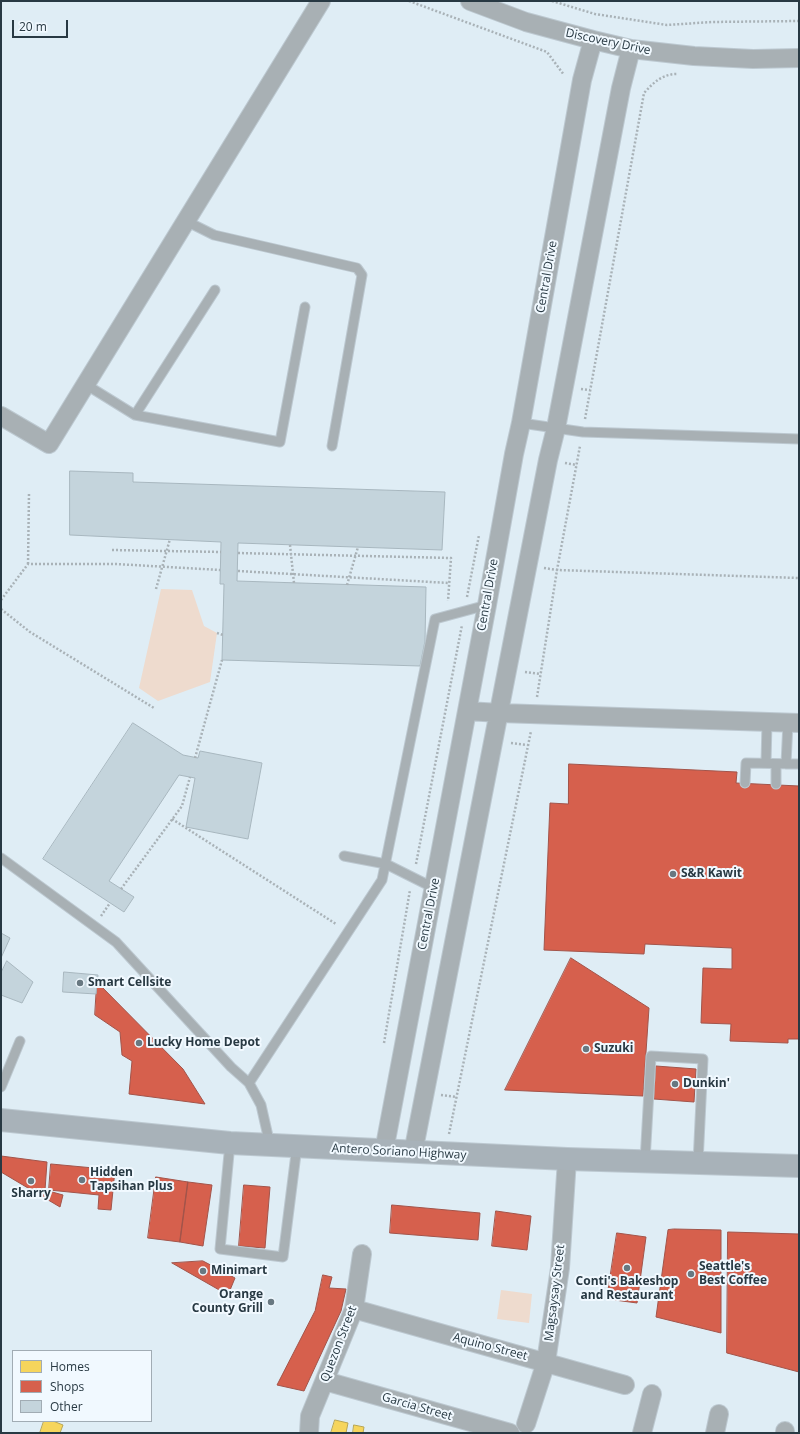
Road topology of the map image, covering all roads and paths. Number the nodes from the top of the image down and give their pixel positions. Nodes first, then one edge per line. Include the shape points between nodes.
1 (321, 1) edge
2 (410, 1) edge
3 (470, 1) edge
4 (552, 1) edge
5 (799, 22) edge
6 (593, 40) junction
7 (631, 49) junction
8 (799, 58) edge
9 (678, 74) dead end
10 (566, 77) dead end
11 (186, 221) junction
12 (215, 290) dead end
13 (305, 307) dead end
14 (85, 384) junction
15 (135, 415) junction
16 (1, 416) edge
17 (521, 423) junction
18 (556, 428) junction
19 (583, 432) junction
20 (799, 439) edge
21 (332, 446) dead end
22 (29, 493) dead end
23 (170, 539) dead end
24 (290, 545) dead end
25 (358, 547) dead end
26 (112, 550) dead end
27 (166, 551) junction
28 (221, 552) dead end
29 (238, 553) dead end
30 (291, 554) junction
31 (355, 556) junction
32 (28, 564) junction
33 (162, 566) junction
34 (528, 566) junction
35 (220, 570) dead end
36 (557, 570) junction
37 (238, 571) dead end
38 (293, 574) junction
39 (349, 577) junction
40 (799, 578) edge
41 (294, 583) dead end
42 (449, 583) junction
43 (347, 585) dead end
44 (156, 589) dead end
45 (1, 600) edge
46 (487, 605) junction
47 (1, 609) edge
48 (447, 616) junction
49 (217, 633) dead end
50 (223, 635) dead end
51 (222, 660) dead end
52 (154, 708) dead end
53 (467, 711) junction
54 (500, 714) junction
55 (535, 715) junction
56 (767, 722) junction
57 (793, 723) edge
58 (195, 758) dead end
59 (766, 763) junction
60 (776, 764) junction
61 (786, 764) junction
62 (799, 764) edge
63 (190, 777) dead end
64 (745, 783) dead end
65 (776, 784) dead end
66 (172, 819) junction
67 (344, 856) dead end
68 (1, 858) edge
69 (386, 864) junction
70 (434, 888) junction
71 (121, 889) dead end
72 (349, 932) junction
73 (20, 1041) dead end
74 (249, 1083) junction
75 (1, 1087) edge
76 (1, 1120) edge
77 (230, 1143) junction
78 (270, 1145) junction
79 (297, 1146) junction
80 (384, 1151) junction
81 (413, 1153) junction
82 (445, 1154) junction
83 (567, 1159) junction
84 (645, 1162) junction
85 (698, 1163) junction
86 (799, 1166) edge
87 (362, 1254) dead end
88 (354, 1309) junction
89 (546, 1362) junction
90 (325, 1380) junction
91 (625, 1384) dead end
92 (652, 1394) dead end
93 (719, 1414) dead end
94 (521, 1431) edge
95 (309, 1433) edge
96 (642, 1433) edge
97 (715, 1433) edge

1 - 11 street
2 - 10 path via 547,52
3 - 6 street, Discovery Drive via 526,22
4 - 5 path via 595,14 667,25
6 - 7 street, Discovery Drive
6 - 17 street, Central Drive via 582,80
7 - 8 street, Discovery Drive via 753,60
7 - 18 street via 621,88
9 - 19 path via 670,74 655,81 644,93
11 - 14 street
11 - 21 lane via 214,235 357,268 362,275
12 - 15 lane
13 - 15 lane via 280,442
14 - 15 lane
14 - 16 street via 49,444
17 - 18 lane
17 - 46 street, Central Drive
18 - 19 lane
18 - 34 street
19 - 20 lane
19 - 36 path
22 - 32 path
23 - 27 path
24 - 30 path
25 - 31 path
26 - 27 path
27 - 28 path
27 - 33 path
29 - 30 path
30 - 31 path
30 - 38 path
31 - 39 path
31 - 42 path via 451,558
32 - 33 path
32 - 45 path
33 - 35 path
33 - 44 path
34 - 36 path
34 - 54 street
36 - 40 path
36 - 55 path
37 - 38 path
38 - 39 path
38 - 41 path
39 - 42 path
39 - 43 path
42 - 48 path
46 - 48 lane
46 - 53 street, Central Drive
47 - 52 path via 30,632
48 - 69 lane via 435,619
49 - 50 path
51 - 58 path
53 - 54 street
53 - 70 street, Central Drive
54 - 55 street
54 - 81 street
55 - 56 street
55 - 82 path
56 - 57 street
56 - 59 lane
57 - 61 lane
59 - 60 lane
59 - 64 lane via 746,763
60 - 61 lane
60 - 65 lane
61 - 62 lane
63 - 66 path via 182,806
66 - 71 path
66 - 72 path
67 - 69 lane
68 - 74 lane via 116,942 231,1067
69 - 70 lane
69 - 72 lane via 382,880
70 - 80 street, Central Drive
72 - 74 lane
73 - 75 lane
74 - 78 lane via 261,1105
76 - 77 main road, Antero Soriano Highway
77 - 78 main road, Antero Soriano Highway
77 - 79 lane via 220,1249 283,1257
78 - 79 main road, Antero Soriano Highway
79 - 80 main road, Antero Soriano Highway
80 - 81 main road, Antero Soriano Highway
81 - 82 main road, Antero Soriano Highway
82 - 83 main road, Antero Soriano Highway
83 - 84 main road, Antero Soriano Highway
83 - 89 street, Magsaysay Street via 560,1268
84 - 85 main road, Antero Soriano Highway
84 - 85 lane via 651,1056 703,1059
85 - 86 main road, Antero Soriano Highway
87 - 88 street, Quezon Street
88 - 89 street, Aquino Street
88 - 90 street, Quezon Street
89 - 91 street, Aquino Street
89 - 94 street, Magsaysay Street
90 - 94 street, Garcia Street
90 - 95 street, Quezon Street via 310,1416
92 - 96 street
93 - 97 street

